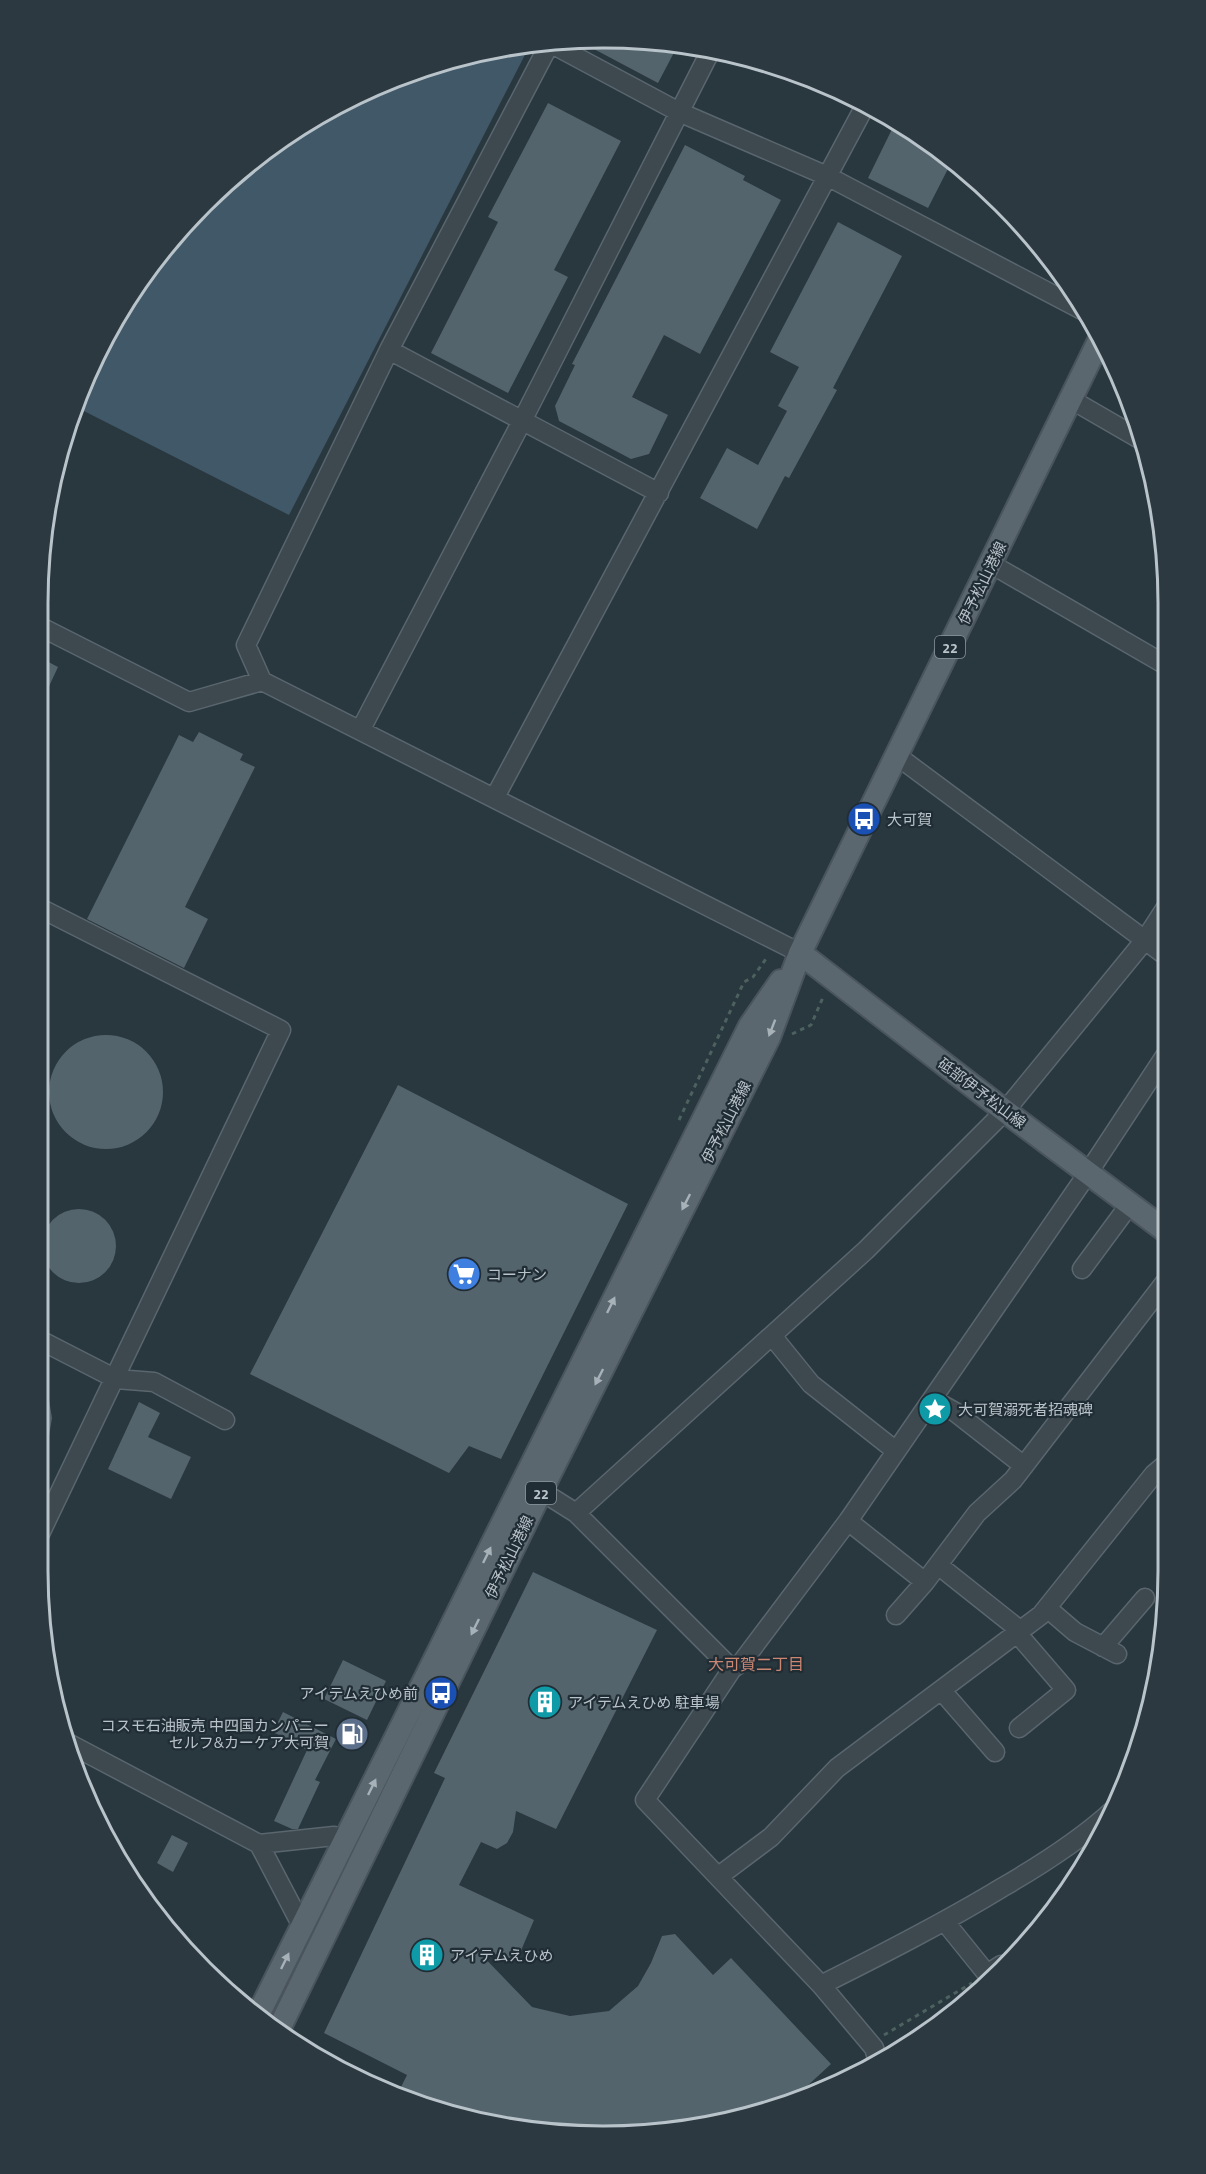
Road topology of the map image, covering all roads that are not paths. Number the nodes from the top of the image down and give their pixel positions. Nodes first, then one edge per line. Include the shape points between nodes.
1 (564, 49) edge
2 (546, 51) edge
3 (707, 58) edge
4 (680, 112) junction
5 (862, 112) edge
6 (827, 176) junction
7 (1069, 303) edge
8 (1096, 348) edge
9 (389, 350) junction
10 (1072, 400) junction
11 (522, 421) junction
12 (1132, 435) edge
13 (659, 494) junction
14 (991, 564) junction
15 (48, 631) edge
16 (1158, 661) edge
17 (262, 681) junction
18 (361, 729) junction
19 (897, 755) junction
20 (495, 797) junction
21 (48, 912) edge
22 (1158, 920) edge
23 (1145, 940) junction
24 (1158, 950) edge
25 (800, 953) junction
26 (1158, 1083) edge
27 (1005, 1111) junction
28 (1088, 1173) junction
29 (1130, 1204) junction
30 (1158, 1225) edge
31 (1082, 1269) dead end
32 (1158, 1291) edge
33 (774, 1334) junction
34 (48, 1344) edge
35 (116, 1379) junction
36 (932, 1399) junction
37 (225, 1420) dead end
38 (896, 1451) junction
39 (1024, 1466) junction
40 (1158, 1471) edge
41 (541, 1491) junction
42 (576, 1513) junction
43 (48, 1518) edge
44 (848, 1521) junction
45 (938, 1566) junction
46 (925, 1582) junction
47 (1146, 1598) dead end
48 (1047, 1608) junction
49 (896, 1614) dead end
50 (1019, 1632) junction
51 (732, 1669) junction
52 (942, 1691) junction
53 (1020, 1728) dead end
54 (77, 1748) edge
55 (996, 1752) dead end
56 (1095, 1827) edge
57 (347, 1839) junction
58 (259, 1844) junction
59 (719, 1876) junction
60 (945, 1922) junction
61 (302, 1926) junction
62 (991, 1967) edge
63 (821, 1985) junction
64 (261, 2008) edge
65 (282, 2023) edge
66 (873, 2051) edge

1 - 4 street
2 - 9 street
3 - 4 street
4 - 6 street
4 - 11 street
5 - 6 street
6 - 7 street
6 - 13 street
8 - 10 main road, 伊予松山港線 / 22
9 - 11 street
9 - 17 street via 246,645
10 - 12 street
10 - 14 main road, 伊予松山港線 / 22
11 - 13 street
11 - 18 street
13 - 20 street
14 - 16 street
14 - 19 main road, 伊予松山港線 / 22
15 - 17 street via 189,702
17 - 18 street
18 - 20 street
19 - 23 street
19 - 25 main road, 伊予松山港線 / 22
20 - 25 street
21 - 35 street via 281,1030
22 - 23 street
23 - 24 street
23 - 27 street
25 - 27 main road, 砥部伊予松山線
25 -> 41 main road, 伊予松山港線 / 22 via 769,1037
57 -> 25 main road, 伊予松山港線 / 22 via 750,1026
26 - 28 street
27 - 28 main road, 砥部伊予松山線
27 - 33 street via 866,1250
28 - 29 main road, 砥部伊予松山線
28 - 36 street
29 - 30 main road, 砥部伊予松山線
29 - 31 street
32 - 39 street
33 - 38 street via 811,1384
33 - 42 street
34 - 35 street
35 - 37 street via 154,1382
35 - 43 street
36 - 38 street
36 - 39 street via 955,1412
38 - 44 street
39 - 45 street via 976,1513
40 - 48 street
41 - 42 street
41 -> 65 main road, 伊予松山港線 / 22
42 - 51 street
44 - 46 street
44 - 51 street via 742,1662
45 - 46 street
45 - 50 street
46 - 49 street
47 - 48 street via 1110,1651 1075,1632
48 - 50 street
50 - 52 street
50 - 53 street via 1066,1690
51 - 59 street via 645,1800
52 - 55 street
52 - 59 street via 837,1768 771,1837
54 - 58 street
56 - 60 street via 1038,1867
57 - 58 street via 334,1836
57 - 61 main road, 伊予松山港線 / 22
58 - 61 street
59 - 63 street
60 - 62 street
60 - 63 street
64 -> 61 main road, 伊予松山港線 / 22
63 - 66 street

